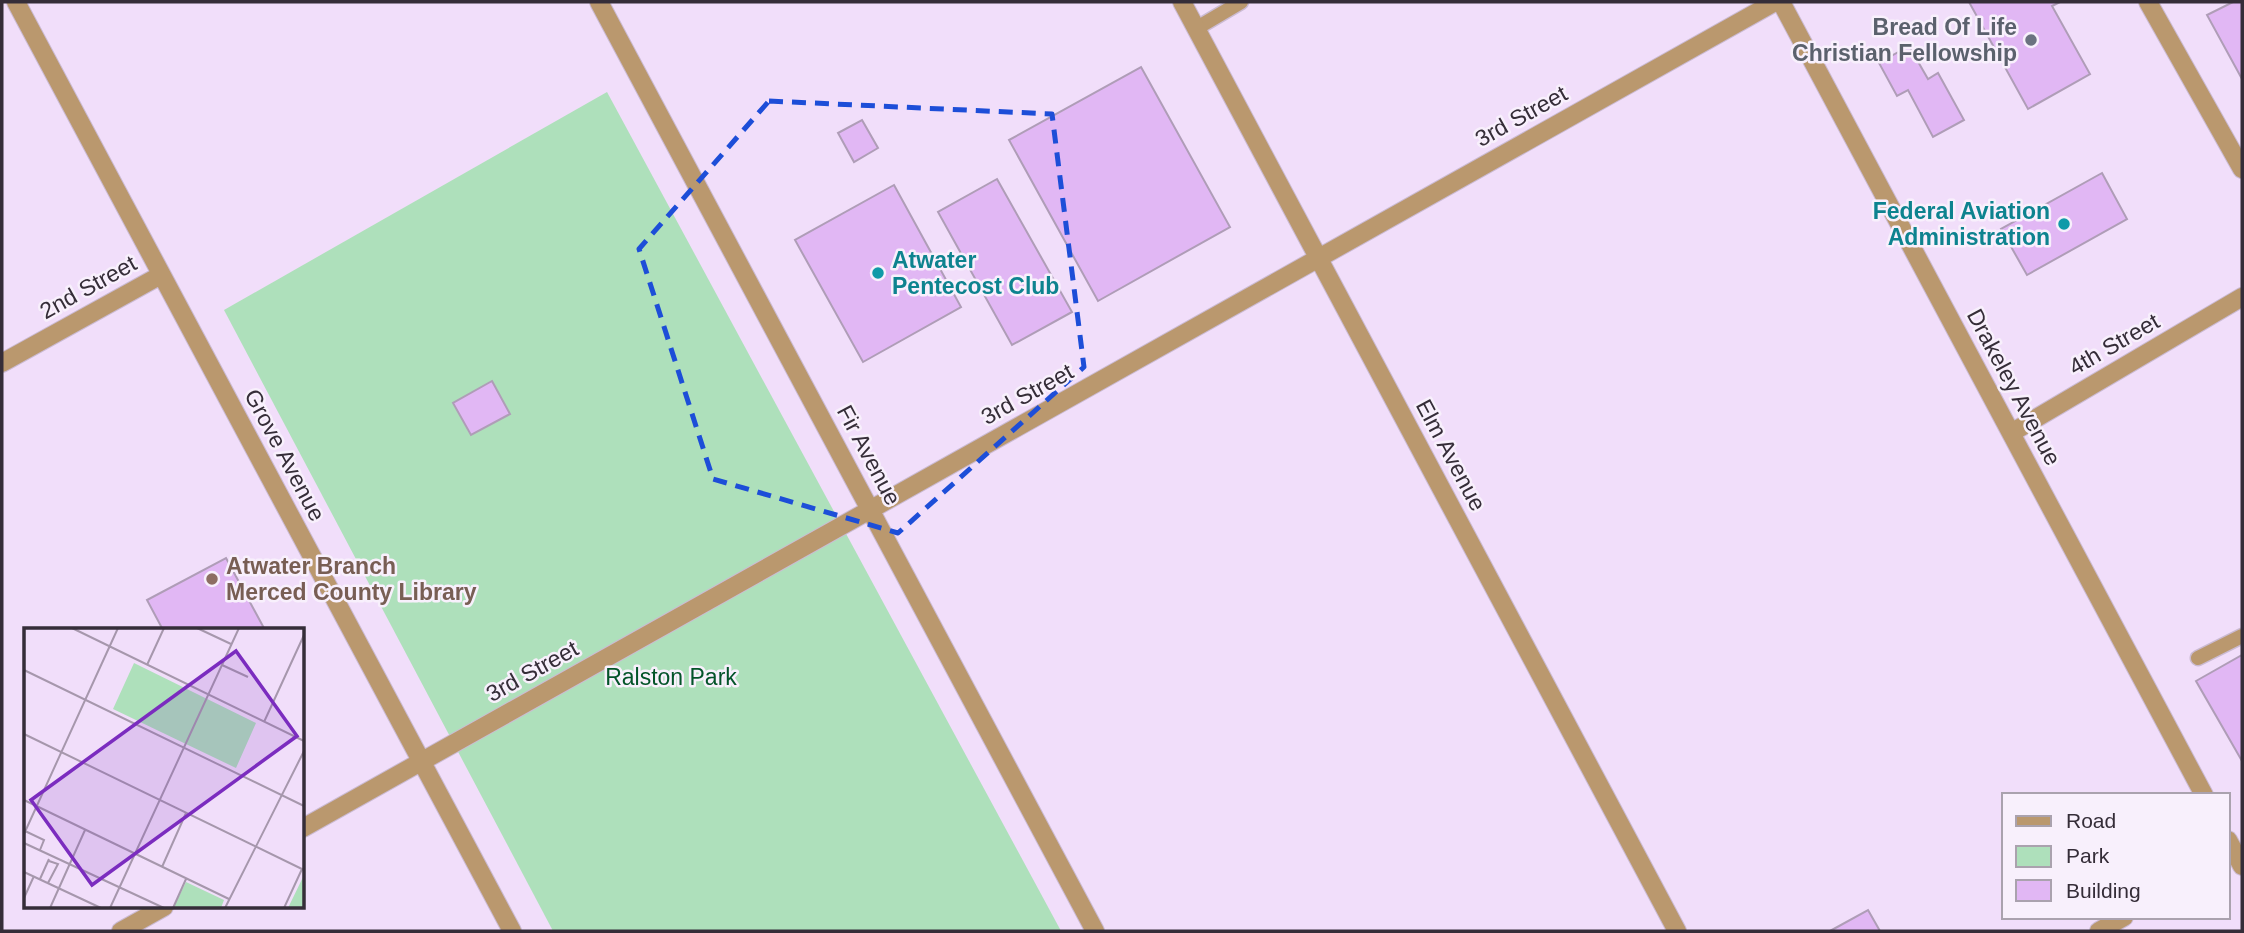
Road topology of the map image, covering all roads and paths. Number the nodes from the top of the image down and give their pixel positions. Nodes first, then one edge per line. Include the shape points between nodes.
1 (16, 2) edge
2 (599, 2) edge
3 (1182, 2) edge
4 (1241, 2) edge
5 (1775, 2) edge
6 (1782, 2) edge
7 (2148, 2) edge
8 (1196, 28) junction
9 (2242, 169) edge
10 (1319, 259) junction
11 (161, 275) junction
12 (2242, 297) edge
13 (2, 363) edge
14 (2011, 433) junction
15 (870, 509) junction
16 (2242, 635) edge
17 (2198, 658) dead end
18 (421, 761) junction
19 (2203, 793) edge
20 (304, 827) edge
21 (162, 908) edge
22 (2120, 919) edge
23 (121, 931) edge
24 (512, 931) edge
25 (1095, 931) edge
26 (1677, 931) edge
27 (2099, 931) edge

1 - 11 street, Grove Avenue
2 - 15 street, Fir Avenue
3 - 8 street, Elm Avenue
4 - 8 lane
5 - 10 street, 3rd Street
6 - 14 street, Drakeley Avenue
7 - 9 street
8 - 10 street, Elm Avenue
10 - 15 street, 3rd Street
10 - 26 street, Elm Avenue
11 - 13 street, 2nd Street
11 - 18 street, Grove Avenue
12 - 14 street, 4th Street
14 - 19 street, Drakeley Avenue
15 - 18 street, 3rd Street
15 - 25 street, Fir Avenue
16 - 17 lane
18 - 20 street, 3rd Street
18 - 24 street, Grove Avenue
21 - 23 street
22 - 27 street

